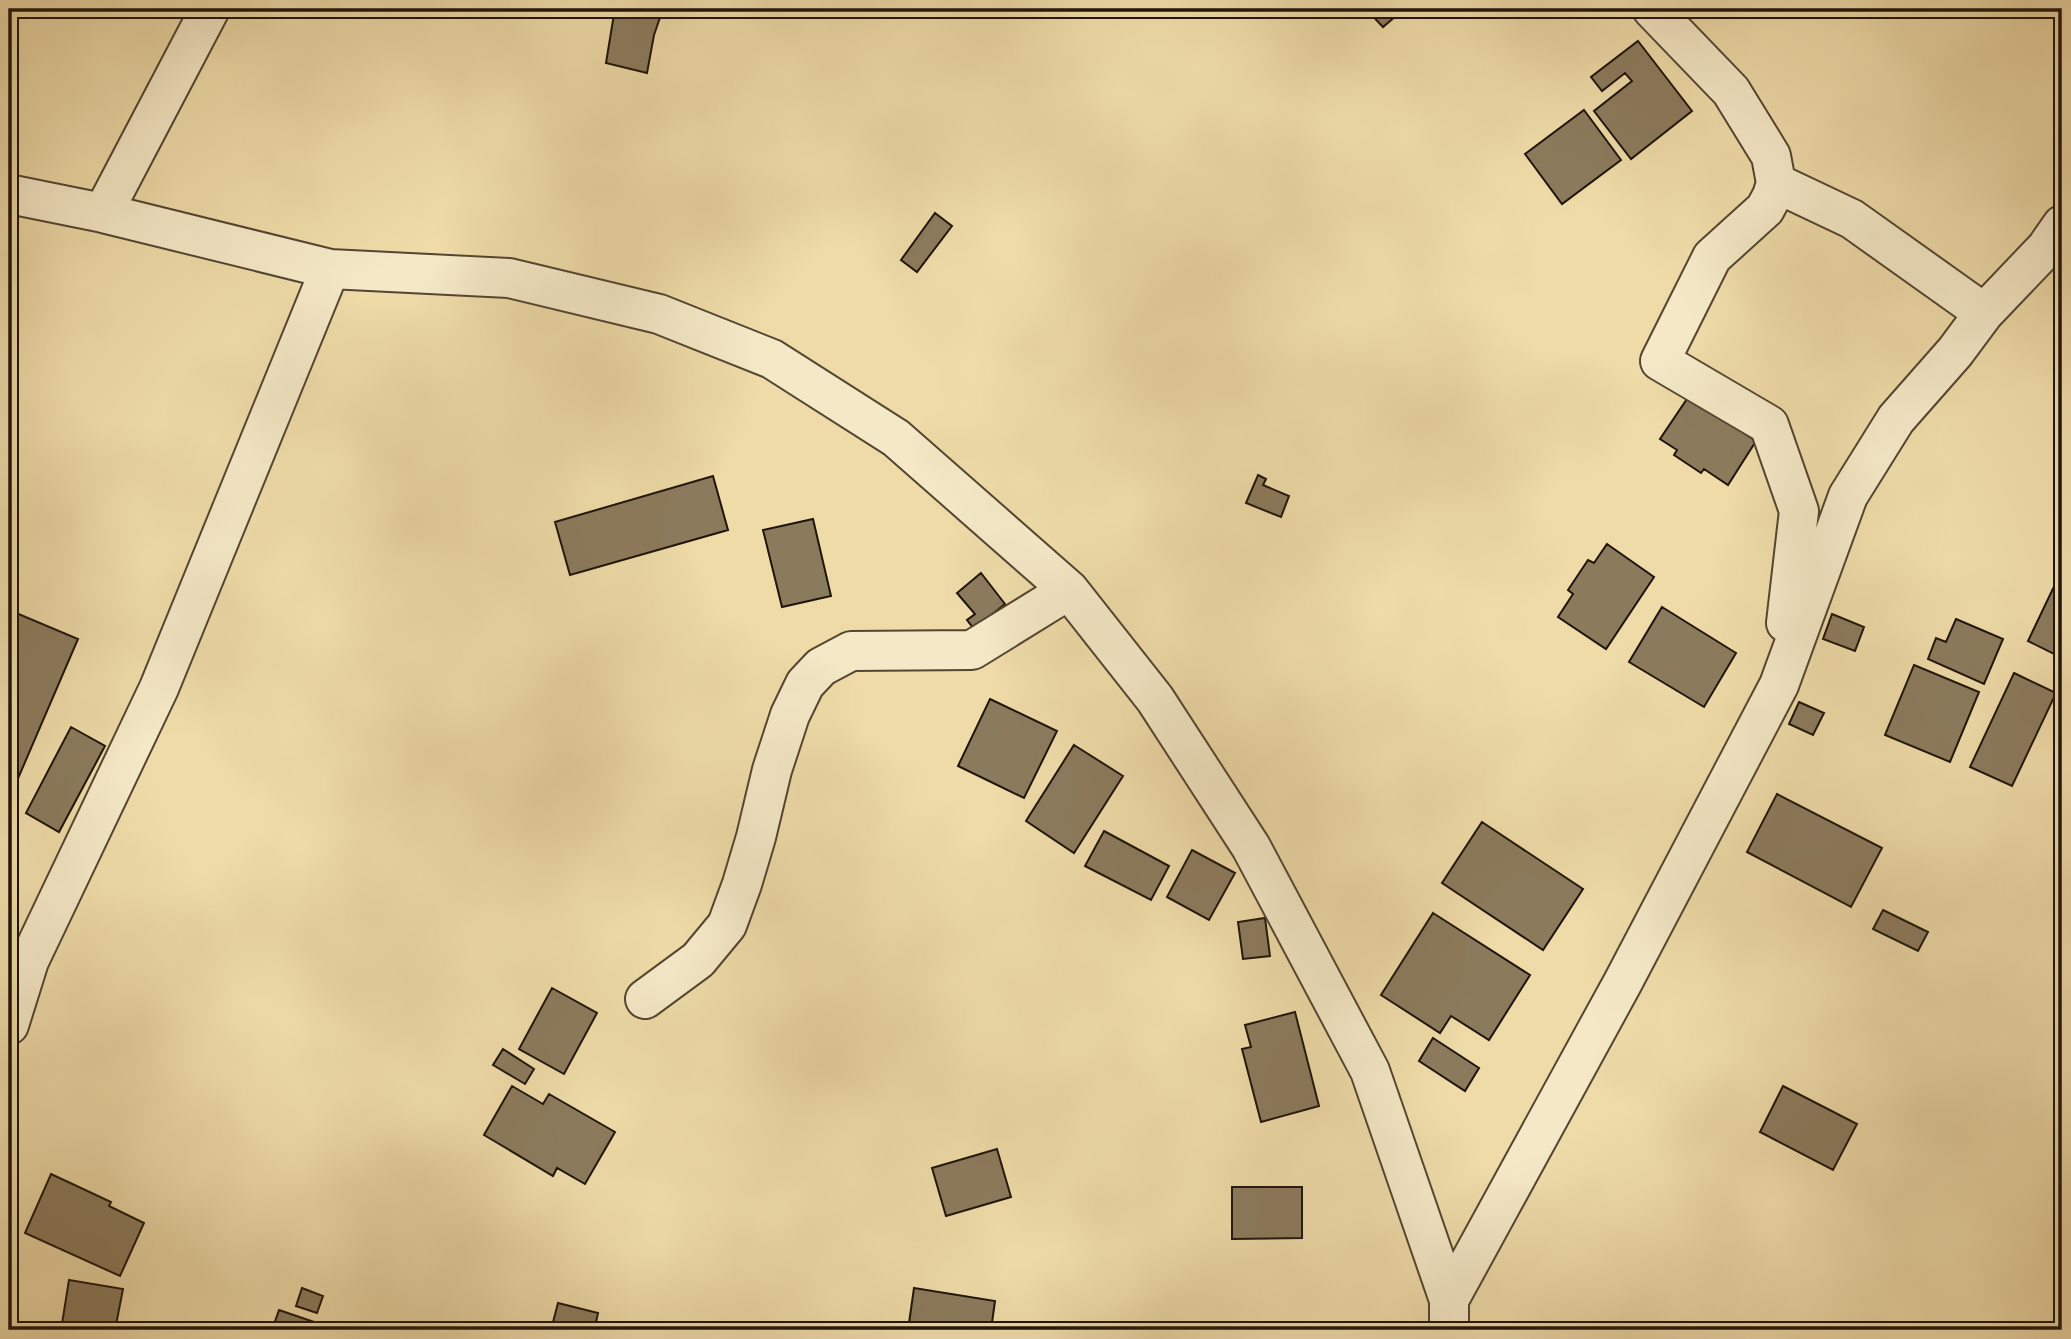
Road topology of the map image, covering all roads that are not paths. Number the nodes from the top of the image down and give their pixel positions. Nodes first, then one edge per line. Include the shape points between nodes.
1 (210, 9) edge
2 (1651, 9) edge
3 (1776, 183) junction
4 (9, 194) edge
5 (103, 213) junction
6 (2062, 225) edge
7 (330, 269) junction
8 (1984, 313) junction
9 (1069, 590) junction
10 (1779, 685) junction
11 (645, 999) dead end
12 (9, 1026) edge
13 (1449, 1315) edge

1 - 5 street
2 - 3 street via 1731,91 1771,156
3 - 8 street via 1852,219
3 - 10 street via 1765,209 1712,257 1660,361 1769,425 1799,511
4 - 5 street
5 - 7 street
6 - 8 street
7 - 9 street via 509,278 659,314 772,359 897,439
7 - 12 street via 159,688 29,961
8 - 10 street via 1896,419 1848,496
9 - 11 street via 972,650 850,651 821,667 805,684 790,716 727,925 698,960
9 - 13 street via 1155,699 1251,847 1370,1071
10 - 13 street

